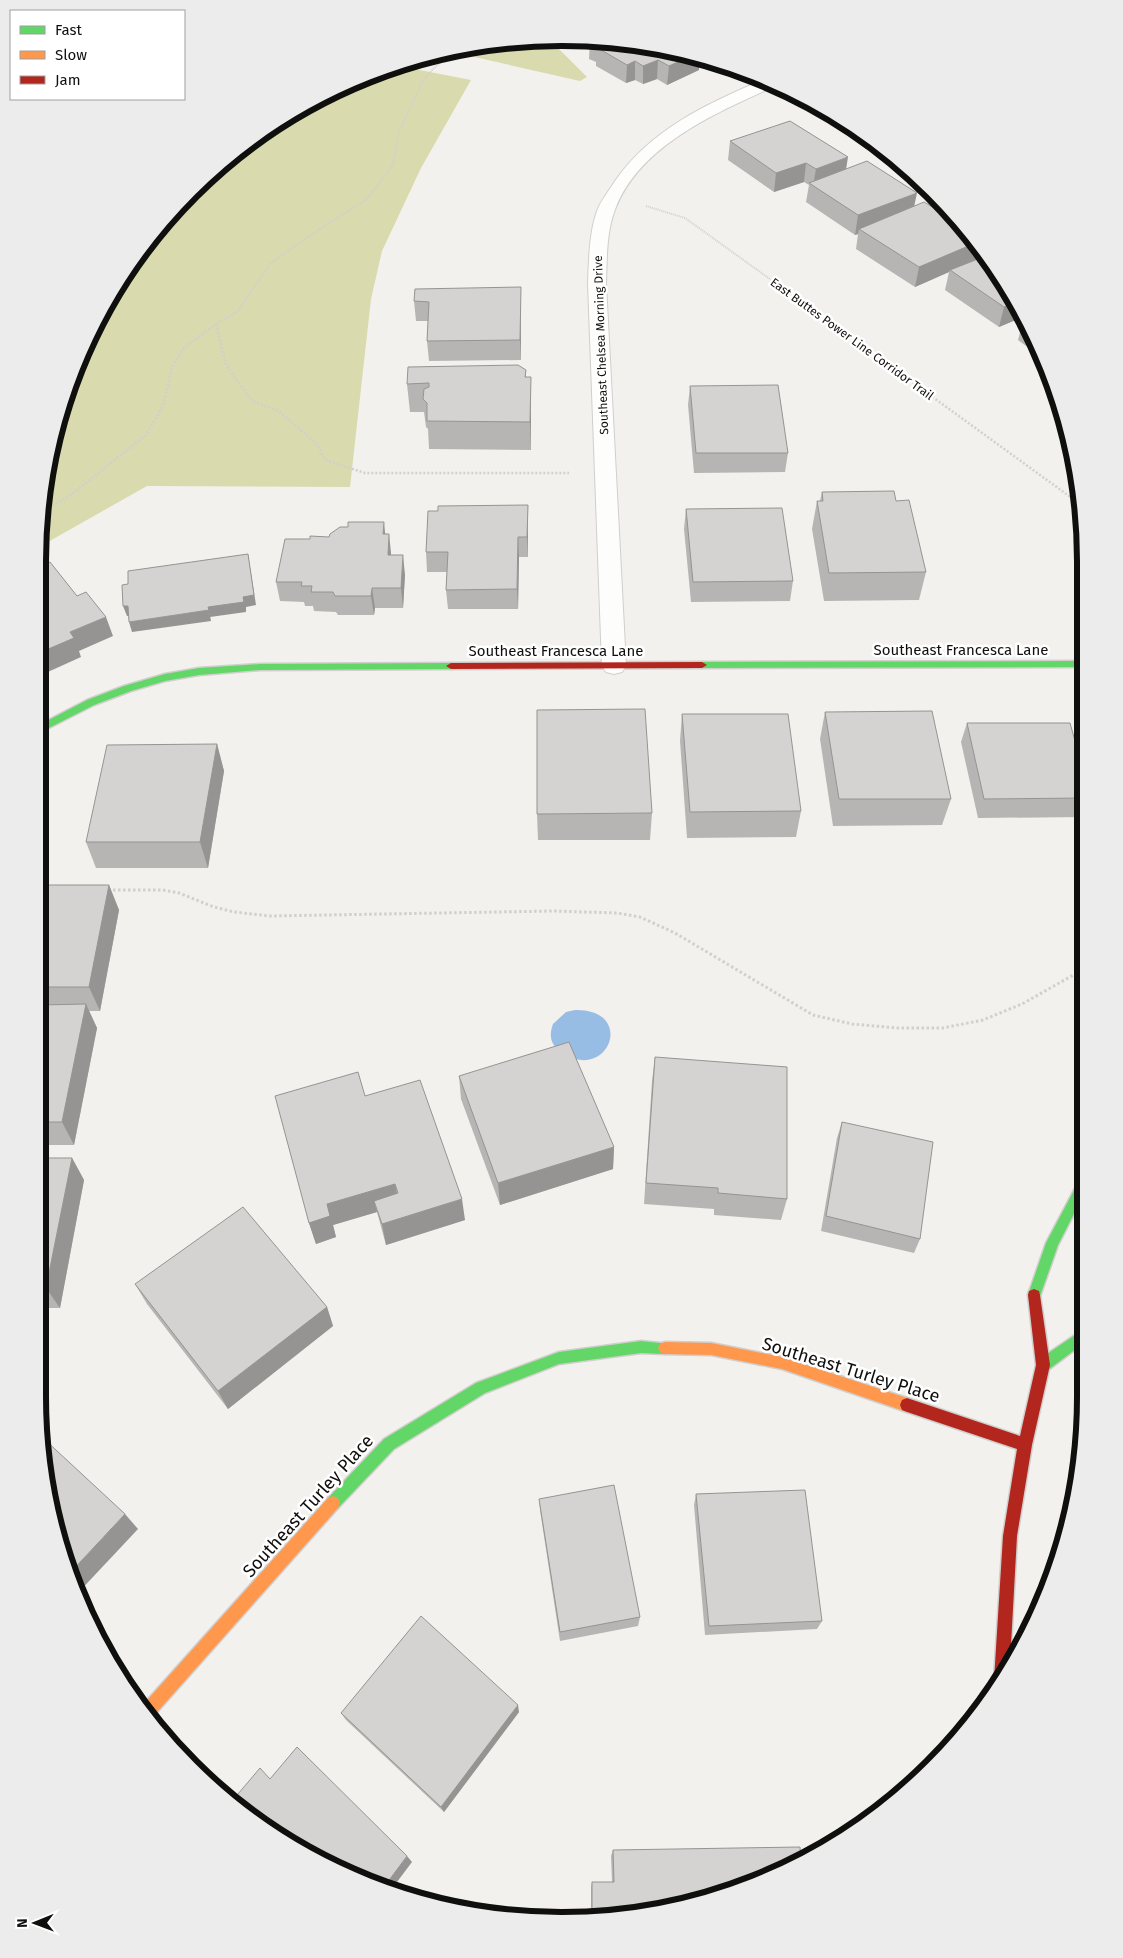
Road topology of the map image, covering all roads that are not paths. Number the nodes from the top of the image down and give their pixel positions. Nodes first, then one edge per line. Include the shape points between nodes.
1 (762, 86) edge
2 (1077, 664) edge
3 (614, 666) junction
4 (46, 726) edge
5 (1077, 1196) edge
6 (1077, 1340) edge
7 (1043, 1365) junction
8 (1025, 1444) junction
9 (1002, 1664) edge
10 (151, 1707) edge

1 - 3 street, Southeast Chelsea Morning Drive via 723,102 671,133 624,179 606,209 599,238 597,283
2 - 3 street, Southeast Francesca Lane
3 - 4 street, Southeast Francesca Lane via 243,667 183,674 129,688 64,714
5 - 7 street via 1052,1242 1033,1298
6 - 7 street
7 - 8 street
8 - 9 street via 1010,1536
8 - 10 street, Southeast Turley Place via 782,1363 711,1348 642,1347 559,1358 481,1388 389,1444

